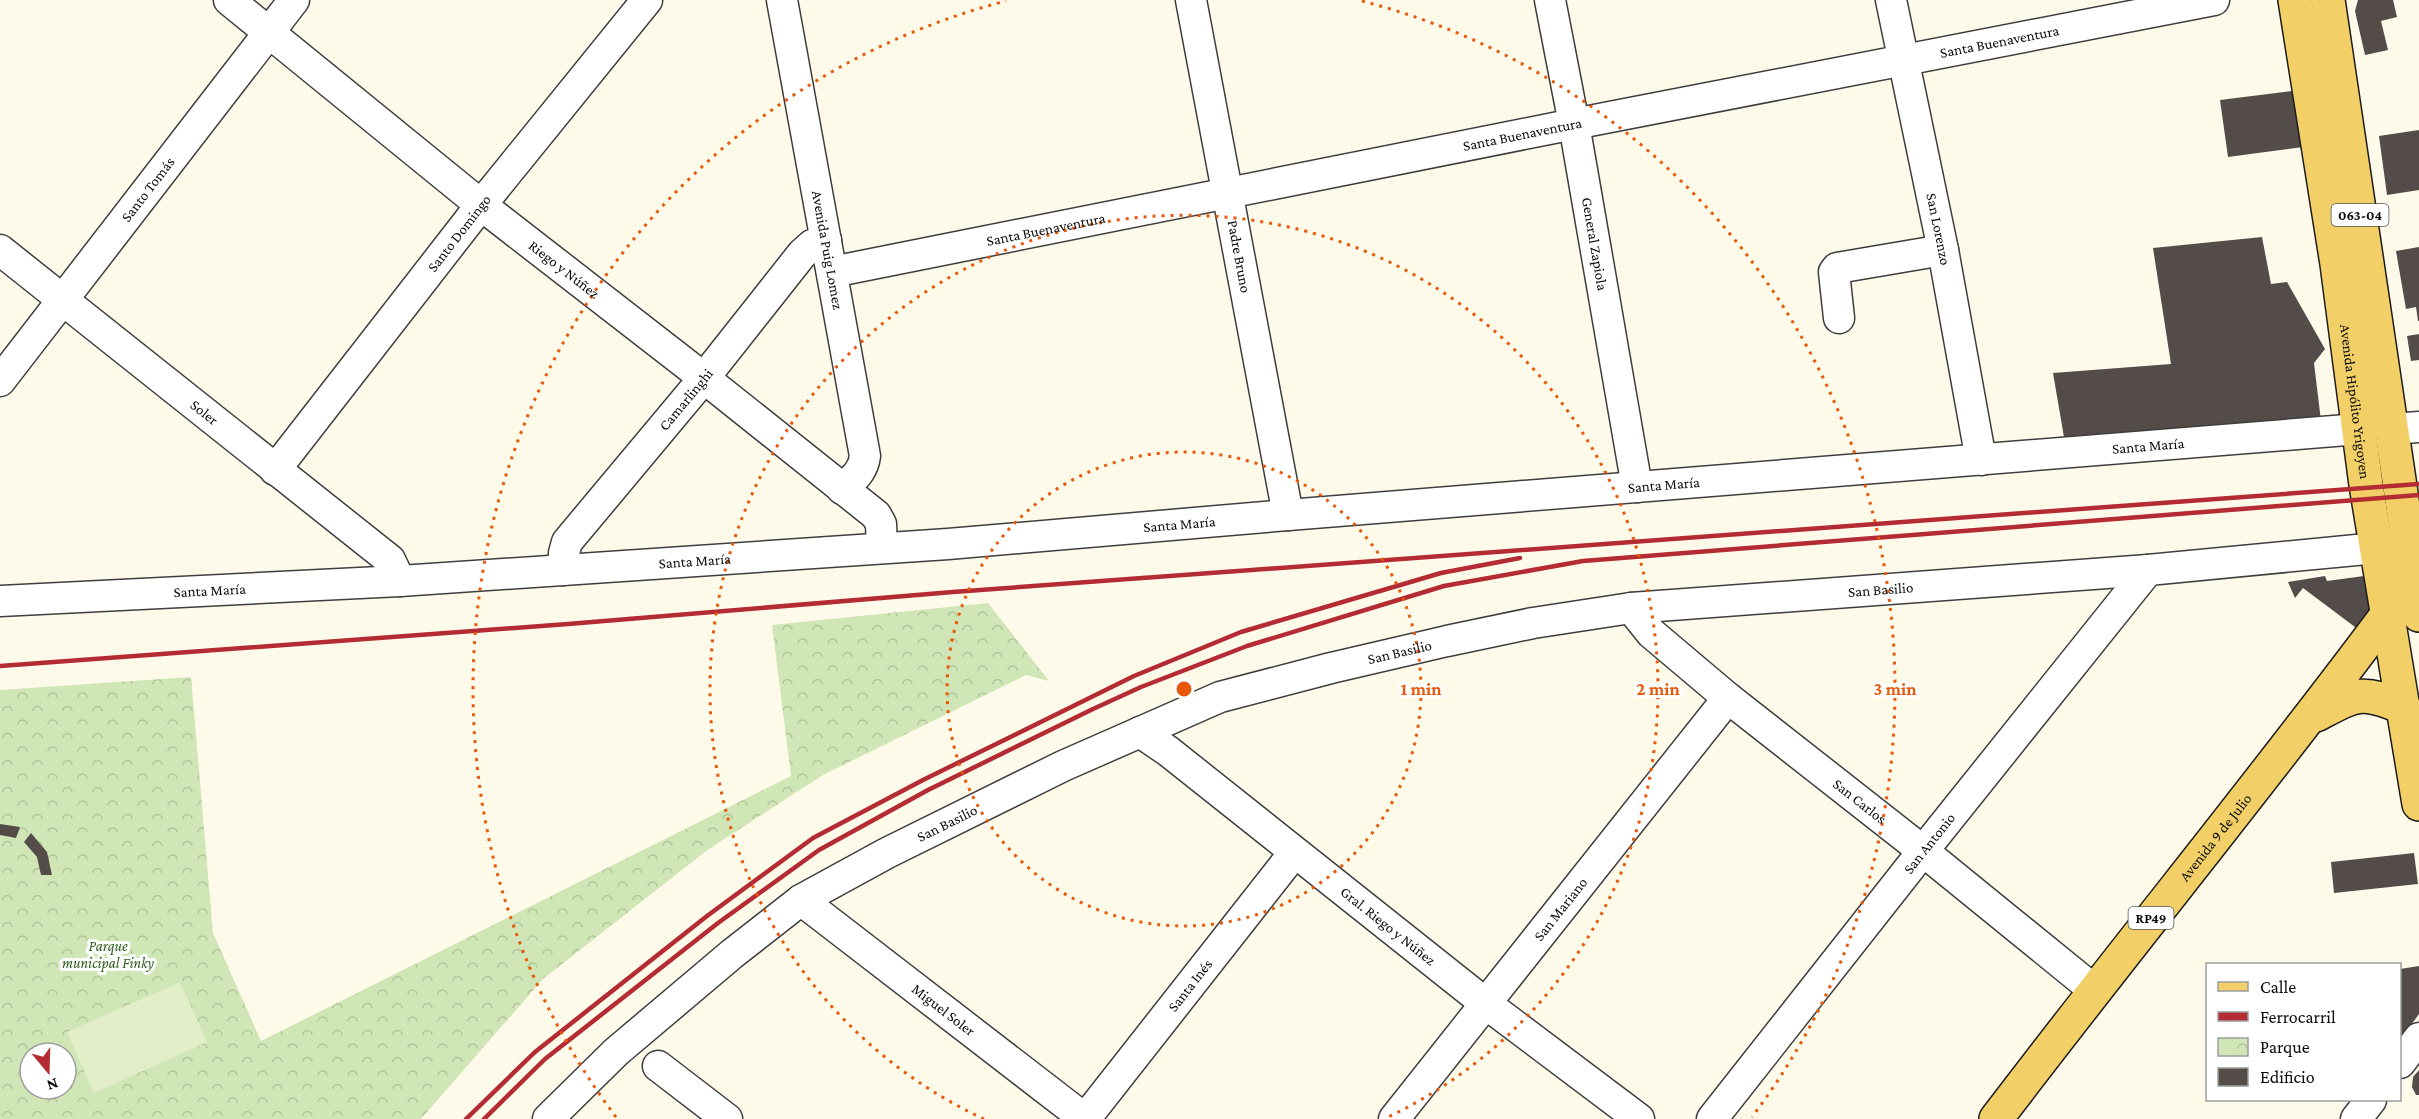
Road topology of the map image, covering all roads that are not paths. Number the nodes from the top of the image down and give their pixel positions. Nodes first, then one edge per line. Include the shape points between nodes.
1 (229, 0) edge
2 (294, 0) edge
3 (647, 0) edge
4 (782, 0) edge
5 (1191, 0) edge
6 (1550, 0) edge
7 (1892, 0) edge
8 (2214, 0) edge
9 (2295, 0) edge
10 (2328, 0) edge
11 (270, 33) junction
12 (1904, 62) junction
13 (1574, 124) junction
14 (1226, 193) junction
15 (481, 205) junction
16 (826, 240) junction
17 (0, 250) edge
18 (1943, 250) junction
19 (832, 272) junction
20 (62, 300) junction
21 (1839, 318) dead end
22 (705, 378) junction
23 (0, 381) edge
24 (2405, 428) edge
25 (2359, 429) junction
26 (1981, 460) junction
27 (275, 470) junction
28 (2398, 482) junction
29 (2366, 485) junction
30 (1637, 487) junction
31 (842, 489) junction
32 (1288, 514) junction
33 (882, 548) junction
34 (2377, 548) junction
35 (563, 570) junction
36 (2148, 570) junction
37 (2416, 572) edge
38 (400, 581) junction
39 (0, 601) edge
40 (1631, 608) junction
41 (2404, 614) edge
42 (1728, 698) junction
43 (2404, 708) junction
44 (2309, 719) junction
45 (1140, 732) junction
46 (2419, 804) edge
47 (1923, 851) junction
48 (1294, 853) junction
49 (801, 900) junction
50 (2094, 990) junction
51 (1485, 1003) junction
52 (2419, 1038) edge
53 (2401, 1062) edge
54 (658, 1065) dead end
55 (2370, 1101) edge
56 (548, 1119) edge
57 (727, 1119) edge
58 (1085, 1119) edge
59 (1394, 1119) edge
60 (1639, 1119) edge
61 (1712, 1119) edge
62 (1996, 1119) edge
63 (2356, 1119) edge

1 - 11 street, Riego y Núñez
2 - 11 street, Santo Tomás
3 - 15 street, Santo Domingo
4 - 16 street, Avenida Puig Lomez
5 - 14 street, Padre Bruno
6 - 13 street, General Zapiola
7 - 12 street, San Lorenzo
8 - 12 street, Santa Buenaventura
9 - 25 main road, Avenida Hipólito Yrigoyen / 063-04
10 - 24 main road, Avenida Hipólito Yrigoyen / 063-04
11 - 15 street, Riego y Núñez
11 - 20 street, Santo Tomás
12 - 13 street, Santa Buenaventura
12 - 18 street, San Lorenzo
13 - 14 street, Santa Buenaventura
13 - 30 street, General Zapiola
14 - 19 street, Santa Buenaventura
14 - 32 street, Padre Bruno
15 - 22 street, Riego y Núñez
15 - 27 street, Santo Domingo
16 - 19 street, Avenida Puig Lomez
16 - 22 street, Camarlinghi via 802,254
17 - 20 street, Soler
18 - 21 street via 1837,268 1833,272
18 - 26 street, San Lorenzo
19 - 31 street, Avenida Puig Lomez via 865,456 864,466
20 - 23 street, Santo Tomás
20 - 27 street, Soler
22 - 31 street, Riego y Núñez
22 - 35 street, Camarlinghi via 567,542
24 - 28 main road, Avenida Hipólito Yrigoyen / 063-04
25 - 26 street, Santa María
25 - 29 main road, Avenida Hipólito Yrigoyen / 063-04
26 - 30 street, Santa María
27 - 38 street, Soler via 390,560
28 - 29 main road
28 - 37 main road, Avenida Hipólito Yrigoyen / 063-04
29 - 34 main road, Avenida Hipólito Yrigoyen / 063-04
30 - 32 street, Santa María
31 - 33 street, Riego y Núñez via 876,515 881,524
32 - 33 street, Santa María
33 - 35 street, Santa María
34 - 36 street, San Basilio
34 - 41 main road, Avenida Hipólito Yrigoyen / 063-04
35 - 38 street, Santa María
36 - 40 street, San Basilio
36 - 47 street, San Antonio
37 - 41 main road, Avenida Hipólito Yrigoyen / 063-04
38 - 39 street, Santa María
40 - 42 street, San Carlos via 1651,633
40 - 45 street, San Basilio via 1522,626 1331,668 1220,697
41 - 43 main road, Avenida Hipólito Yrigoyen / 063-04
41 - 44 main road, Avenida 9 de Julio / RP49
42 - 47 street, San Carlos
42 - 51 street, San Mariano
43 - 44 main road, RP49 via 2382,698 2359,695
43 - 46 main road, Avenida Hipólito Yrigoyen / 063-04
44 - 50 main road, Avenida 9 de Julio / RP49
45 - 48 street, Gral. Riego y Núñez
45 - 49 street, San Basilio via 887,853
47 - 50 street, San Carlos
47 - 61 street, San Antonio
48 - 51 street, Gral. Riego y Núñez
48 - 58 street, Santa Inés
49 - 56 street, San Basilio via 616,1052
49 - 58 street, Miguel Soler
50 - 62 main road, Avenida 9 de Julio / RP49
51 - 59 street, San Mariano
51 - 60 street, Gral. Riego y Núñez
52 - 53 street
54 - 57 street
55 - 63 street

